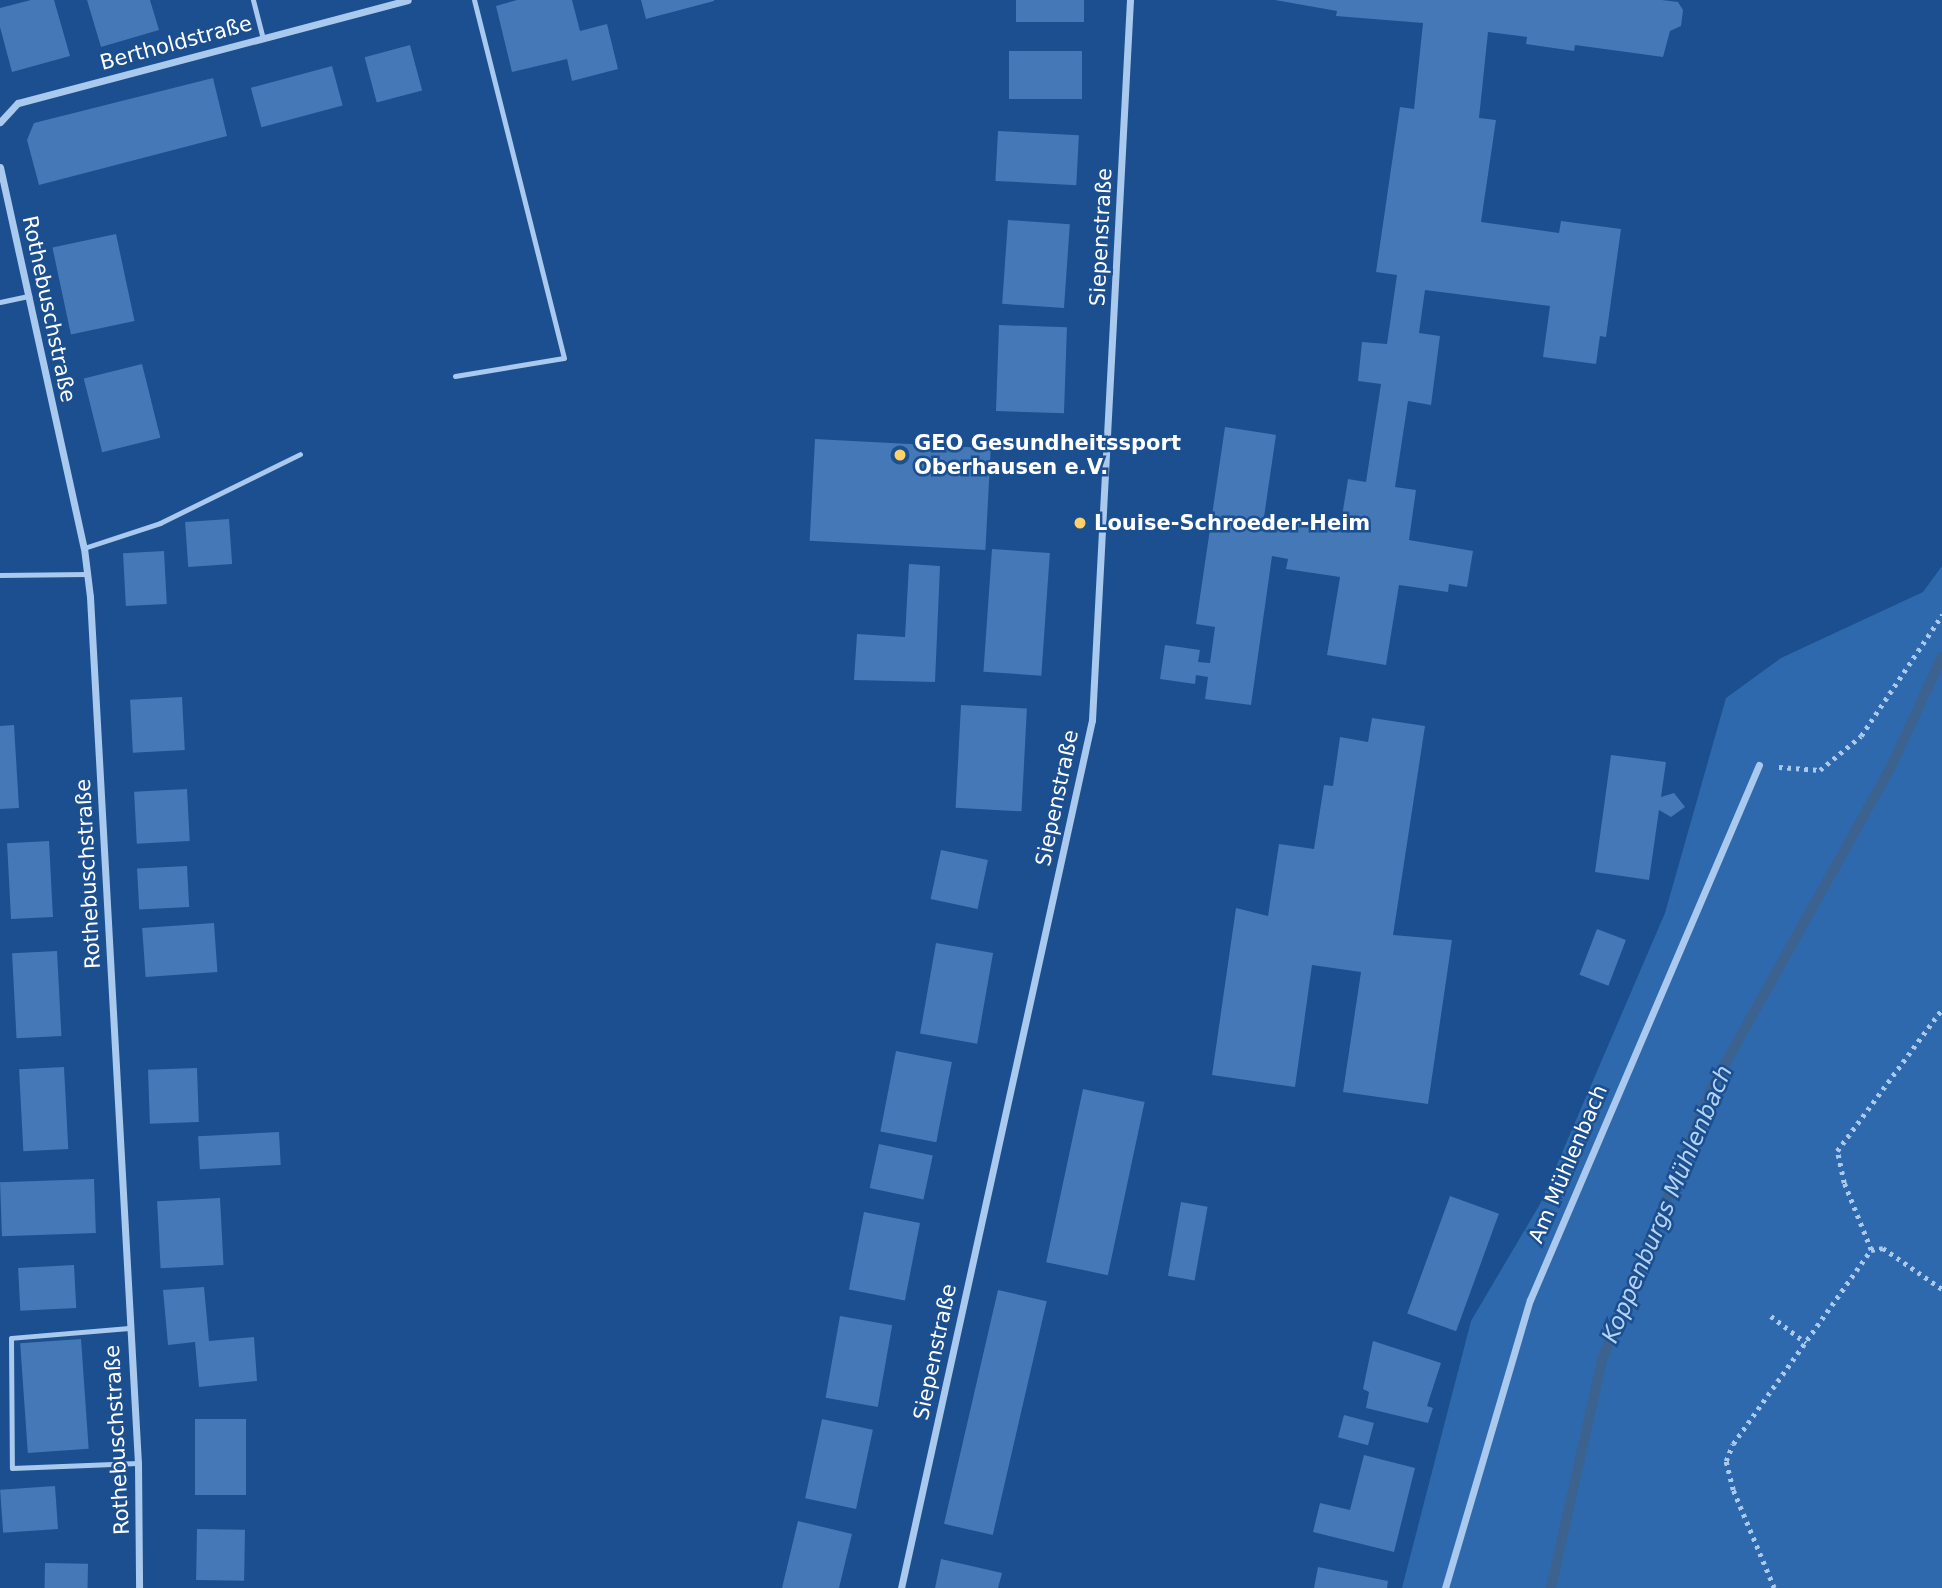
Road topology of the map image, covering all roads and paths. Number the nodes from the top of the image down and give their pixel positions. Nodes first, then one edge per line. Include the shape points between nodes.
1 (253, 0) edge
2 (408, 0) edge
3 (474, 0) edge
4 (1130, 0) edge
5 (263, 39) junction
6 (0, 122) edge
7 (0, 167) edge
8 (29, 296) junction
9 (0, 302) edge
10 (456, 376) dead end
11 (300, 454) dead end
12 (84, 548) junction
13 (87, 574) junction
14 (0, 575) edge
15 (1942, 615) edge
16 (1759, 765) joint
17 (1942, 1009) edge
18 (1871, 1250) junction
19 (1942, 1289) edge
20 (1771, 1316) dead end
21 (129, 1328) junction
22 (1806, 1343) junction
23 (138, 1463) junction
24 (139, 1588) edge
25 (901, 1588) edge
26 (1445, 1588) edge
27 (1774, 1588) edge

1 - 5 lane
2 - 5 street, Bertholdstraße
3 - 10 lane via 564,358
4 - 25 street, Siepenstraße via 1092,720
5 - 6 street, Bertholdstraße via 18,103
7 - 8 street, Rothebuschstraße
8 - 9 lane
8 - 12 street, Rothebuschstraße
11 - 12 lane via 160,523
12 - 13 street, Rothebuschstraße
13 - 14 lane
13 - 21 street, Rothebuschstraße
15 - 16 path via 1861,736 1842,753 1819,771
16 - 26 street, Am Mühlenbach via 1530,1300
17 - 18 path via 1837,1150 1844,1184
18 - 19 path via 1883,1248
18 - 22 path
20 - 22 path
21 - 23 street, Rothebuschstraße
21 - 23 lane via 11,1338 12,1468
22 - 27 path via 1732,1444 1726,1461 1733,1490
23 - 24 street, Rothebuschstraße

